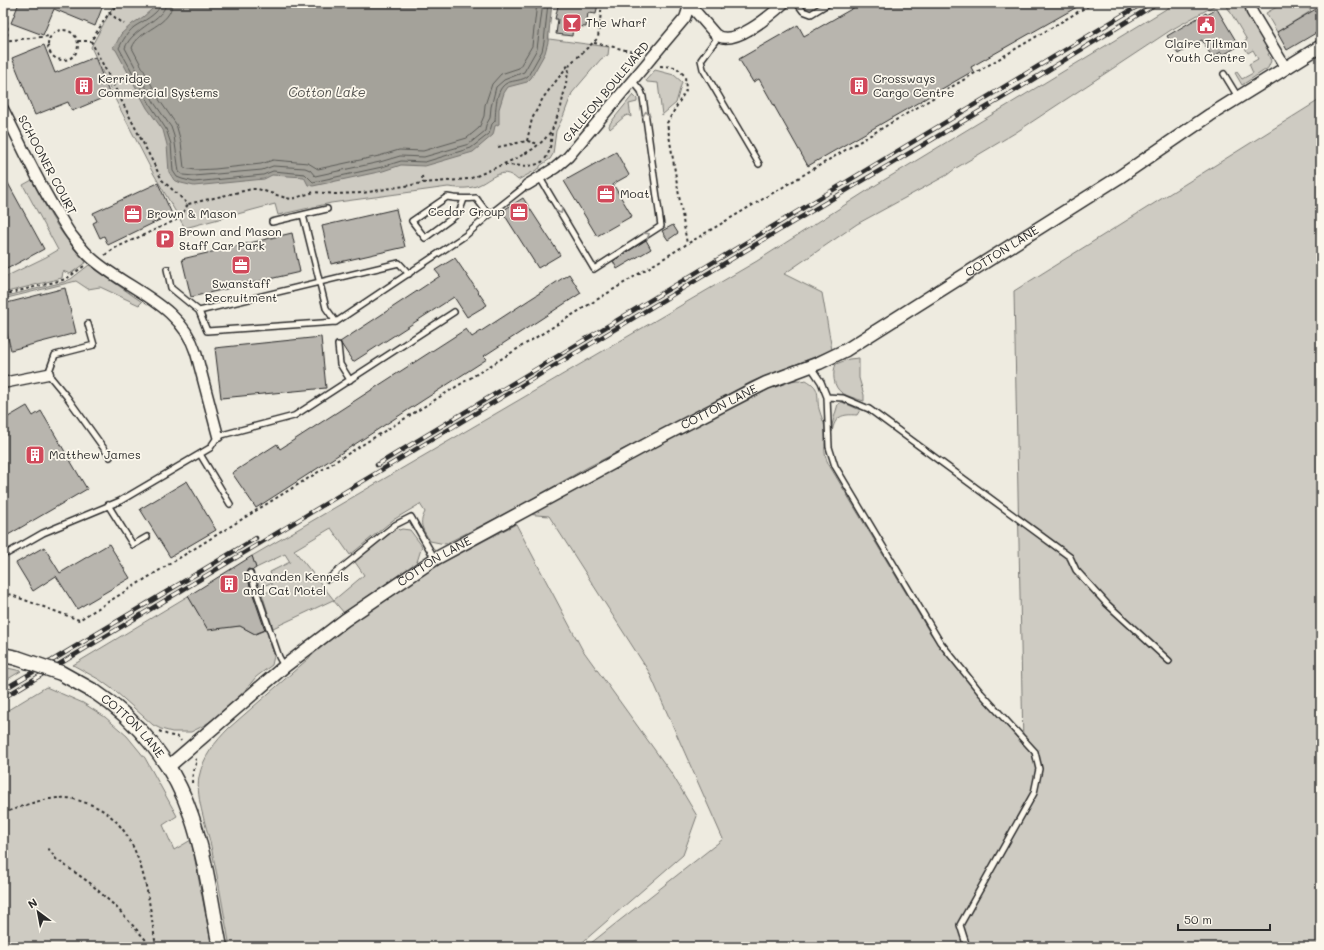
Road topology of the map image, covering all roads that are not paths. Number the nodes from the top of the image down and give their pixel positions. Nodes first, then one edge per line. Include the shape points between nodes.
1 (784, 3) edge
2 (797, 3) edge
3 (829, 3) edge
4 (1250, 3) edge
5 (690, 4) edge
6 (718, 37) junction
7 (1321, 46) edge
8 (1285, 67) junction
9 (1224, 74) dead end
10 (632, 80) junction
11 (1238, 97) junction
12 (3, 109) edge
13 (759, 164) dead end
14 (540, 178) junction
15 (527, 186) joint
16 (464, 199) junction
17 (327, 209) dead end
18 (303, 215) junction
19 (489, 215) junction
20 (272, 222) dead end
21 (167, 269) dead end
22 (409, 274) junction
23 (320, 281) junction
24 (199, 310) junction
25 (454, 312) dead end
26 (336, 322) junction
27 (88, 324) dead end
28 (338, 345) dead end
29 (811, 366) junction
30 (48, 374) junction
31 (350, 380) junction
32 (3, 383) edge
33 (827, 397) junction
34 (218, 436) junction
35 (200, 454) junction
36 (110, 457) dead end
37 (230, 504) dead end
38 (108, 505) junction
39 (147, 537) dead end
40 (8, 553) dead end
41 (435, 560) junction
42 (250, 573) dead end
43 (328, 580) dead end
44 (10, 657) edge
45 (1169, 661) dead end
46 (285, 666) junction
47 (168, 767) junction
48 (220, 947) edge
49 (967, 947) edge

1 - 6 street via 738,36
2 - 3 lane via 811,14
4 - 8 street via 1252,12
5 - 6 street
5 - 10 street, GALLEON BOULEVARD via 685,18
6 - 13 lane via 701,60 703,69
7 - 8 street, COTTON LANE
8 - 11 street, COTTON LANE
9 - 11 lane
10 - 14 street, GALLEON BOULEVARD via 568,157
14 -> 10 lane via 594,268 662,226 643,97
11 - 29 street, COTTON LANE via 1118,178 846,350
12 - 34 street, SCHOONER COURT via 48,198 72,236 95,261 163,308 187,333 192,342
14 - 15 street, GALLEON BOULEVARD
15 - 19 lane
16 - 16 lane via 447,197 412,221 425,238 459,213
16 - 19 lane via 476,198
17 - 18 lane
18 - 20 lane
18 - 23 lane
19 - 22 lane via 466,235
21 - 24 lane via 171,288
22 - 23 lane via 399,263
22 - 26 lane
23 - 24 lane
23 - 26 lane via 326,308
24 - 26 lane via 207,332
25 - 31 lane
27 - 30 lane via 94,345 56,354
28 - 31 lane via 340,364
29 - 33 lane
29 - 41 street, COTTON LANE via 766,383 657,438
30 - 32 street
30 - 36 lane
31 - 34 lane via 294,416
33 - 45 lane via 843,398 869,409 1070,557 1076,570 1107,604
33 - 49 lane via 829,451 852,496 940,642 1035,752 1039,769 1034,793 960,925
34 - 35 lane via 210,448
35 - 37 lane
35 - 38 lane via 120,501
38 - 39 lane via 133,545
38 - 40 lane via 43,533
41 - 43 lane via 411,517 395,525
41 - 46 street, COTTON LANE via 345,620
42 - 46 lane via 279,658
44 - 47 main road, COTTON LANE, bridge via 54,670 95,692 131,721
46 - 47 street, COTTON LANE
47 - 48 main road, COTTON LANE via 186,800 196,832

